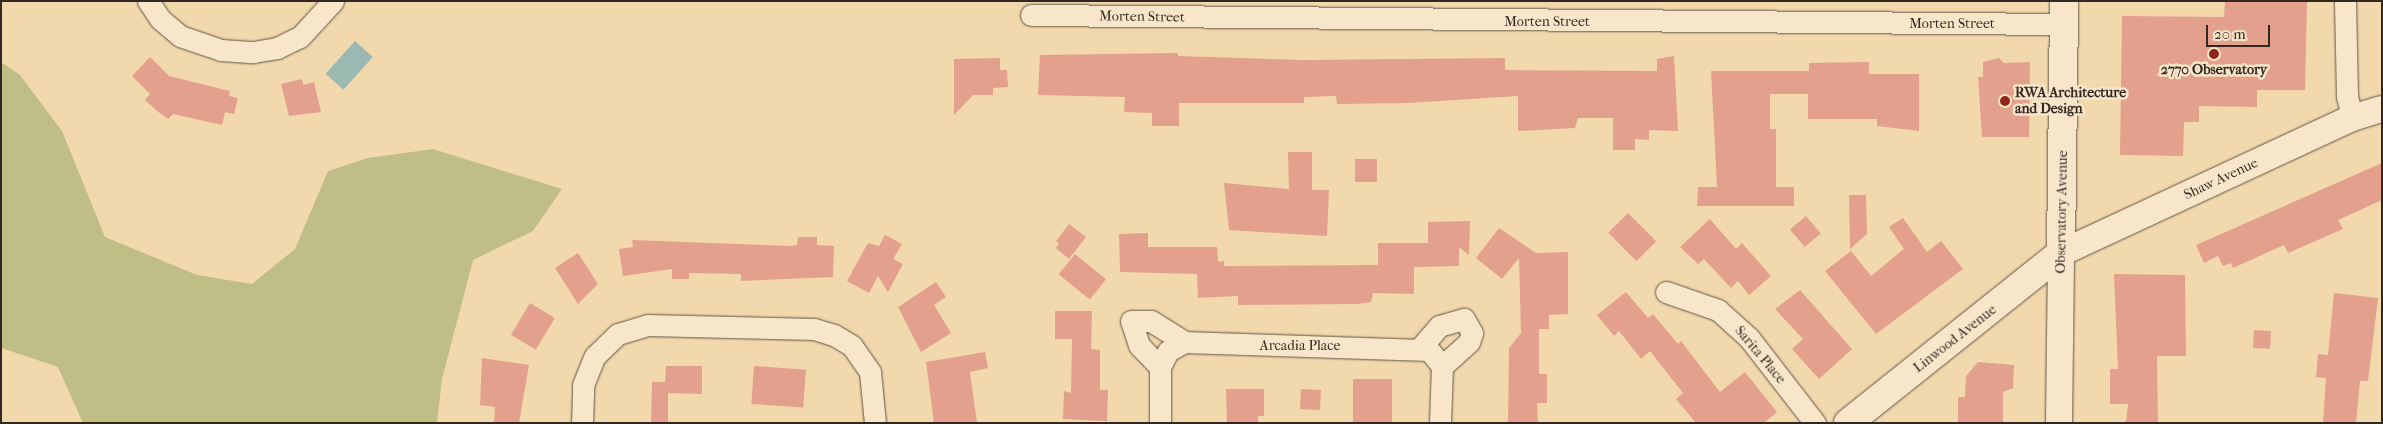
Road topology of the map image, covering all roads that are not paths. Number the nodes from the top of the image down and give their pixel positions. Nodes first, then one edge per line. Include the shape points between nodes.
1 (148, 1) edge
2 (333, 1) edge
3 (2345, 1) edge
4 (2064, 13) edge
5 (1031, 15) dead end
6 (2382, 109) edge
7 (2352, 118) junction
8 (2061, 253) junction
9 (1666, 292) dead end
10 (1184, 342) junction
11 (1420, 347) junction
12 (1442, 366) junction
13 (1160, 368) junction
14 (582, 423) edge
15 (875, 423) edge
16 (1160, 423) edge
17 (1440, 423) edge
18 (1815, 423) edge
19 (1848, 423) edge
20 (2059, 423) edge

1 - 2 street via 160,20 180,36 221,50 253,52 277,48 300,37
3 - 7 street via 2347,96
4 - 5 street, Morten Street
4 - 8 main road, Observatory Avenue
6 - 7 street, Shaw Avenue
7 - 8 street, Shaw Avenue
8 - 19 main road, Linwood Avenue
8 - 20 street, Observatory Avenue
9 - 18 street, Sarita Place via 1718,310 1750,338
10 - 11 street, Arcadia Place
10 - 13 street via 1168,352
10 - 13 street via 1151,321 1131,321 1138,345
11 - 12 street via 1437,355
11 - 12 street via 1439,326 1464,319 1471,326 1468,342
12 - 17 street
13 - 16 street
14 - 15 street via 583,385 589,365 618,334 648,325 814,329 852,346 870,372

